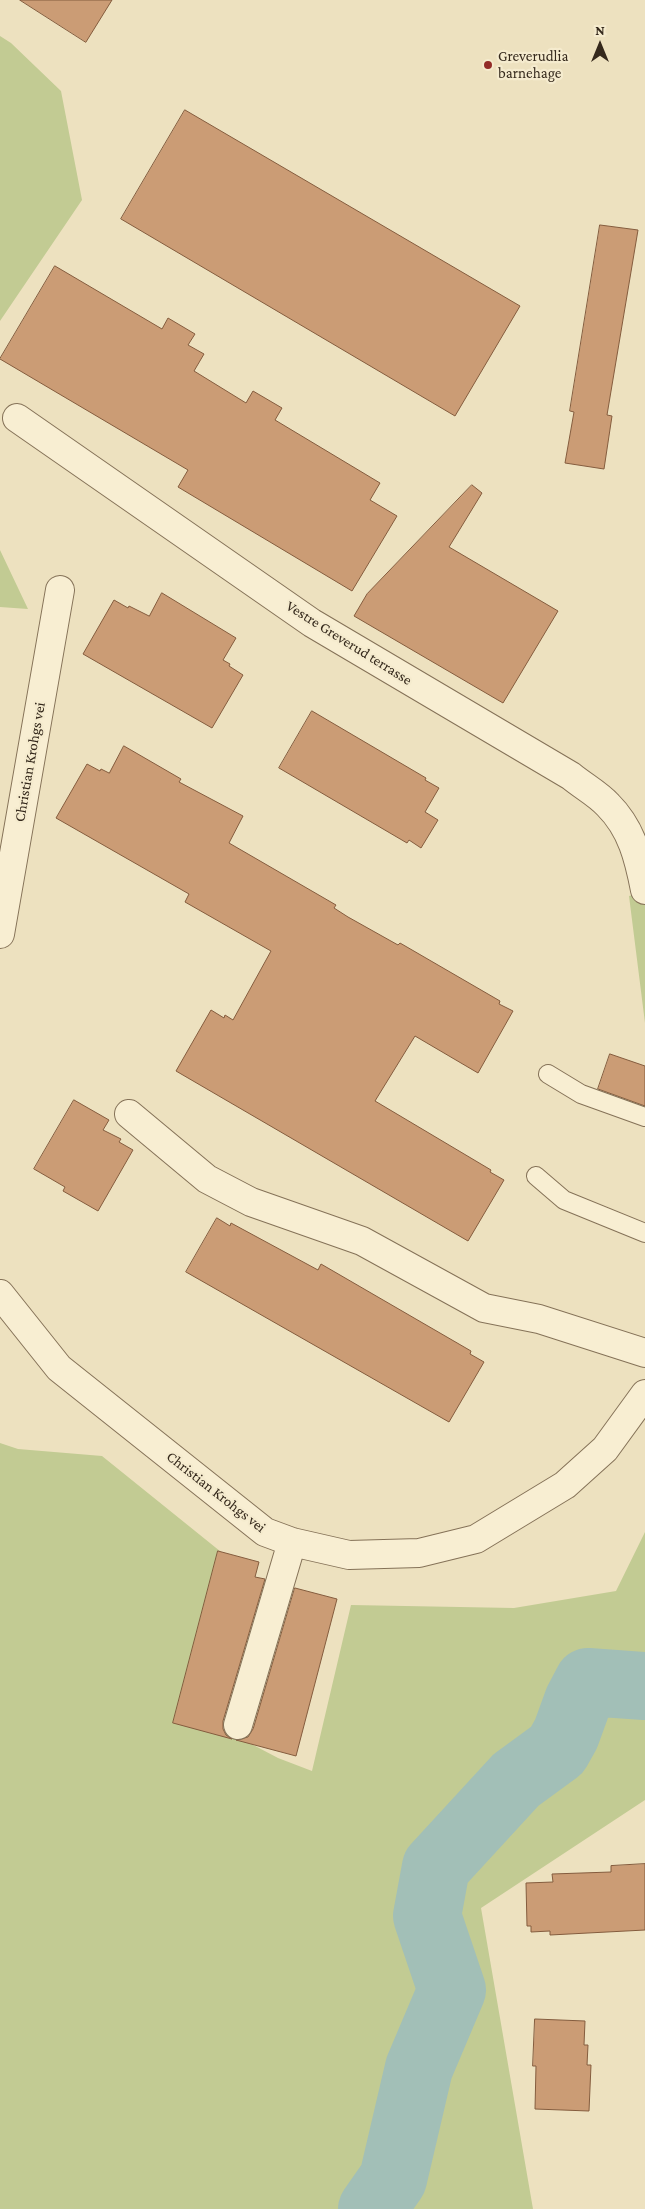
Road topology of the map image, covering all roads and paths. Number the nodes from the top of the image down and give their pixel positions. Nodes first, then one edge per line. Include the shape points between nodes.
1 (18, 418) dead end
2 (60, 590) dead end
3 (645, 890) edge
4 (0, 934) edge
5 (548, 1074) dead end
6 (129, 1114) dead end
7 (645, 1117) edge
8 (536, 1176) dead end
9 (645, 1233) edge
10 (0, 1294) edge
11 (645, 1352) edge
12 (645, 1394) edge
13 (292, 1542) junction
14 (238, 1725) dead end

1 - 3 street, Vestre Greverud terrasse via 312,623 578,782 608,804 626,826 638,855
2 - 4 street, Christian Krohgs vei
5 - 7 lane via 582,1094
6 - 11 street via 207,1179 251,1202 362,1241 484,1308 539,1319
8 - 9 lane via 564,1200
10 - 13 street, Christian Krohgs vei via 59,1368 265,1532
12 - 13 street, Christian Krohgs vei via 605,1449 565,1486 476,1539 419,1553 349,1555
13 - 14 street

